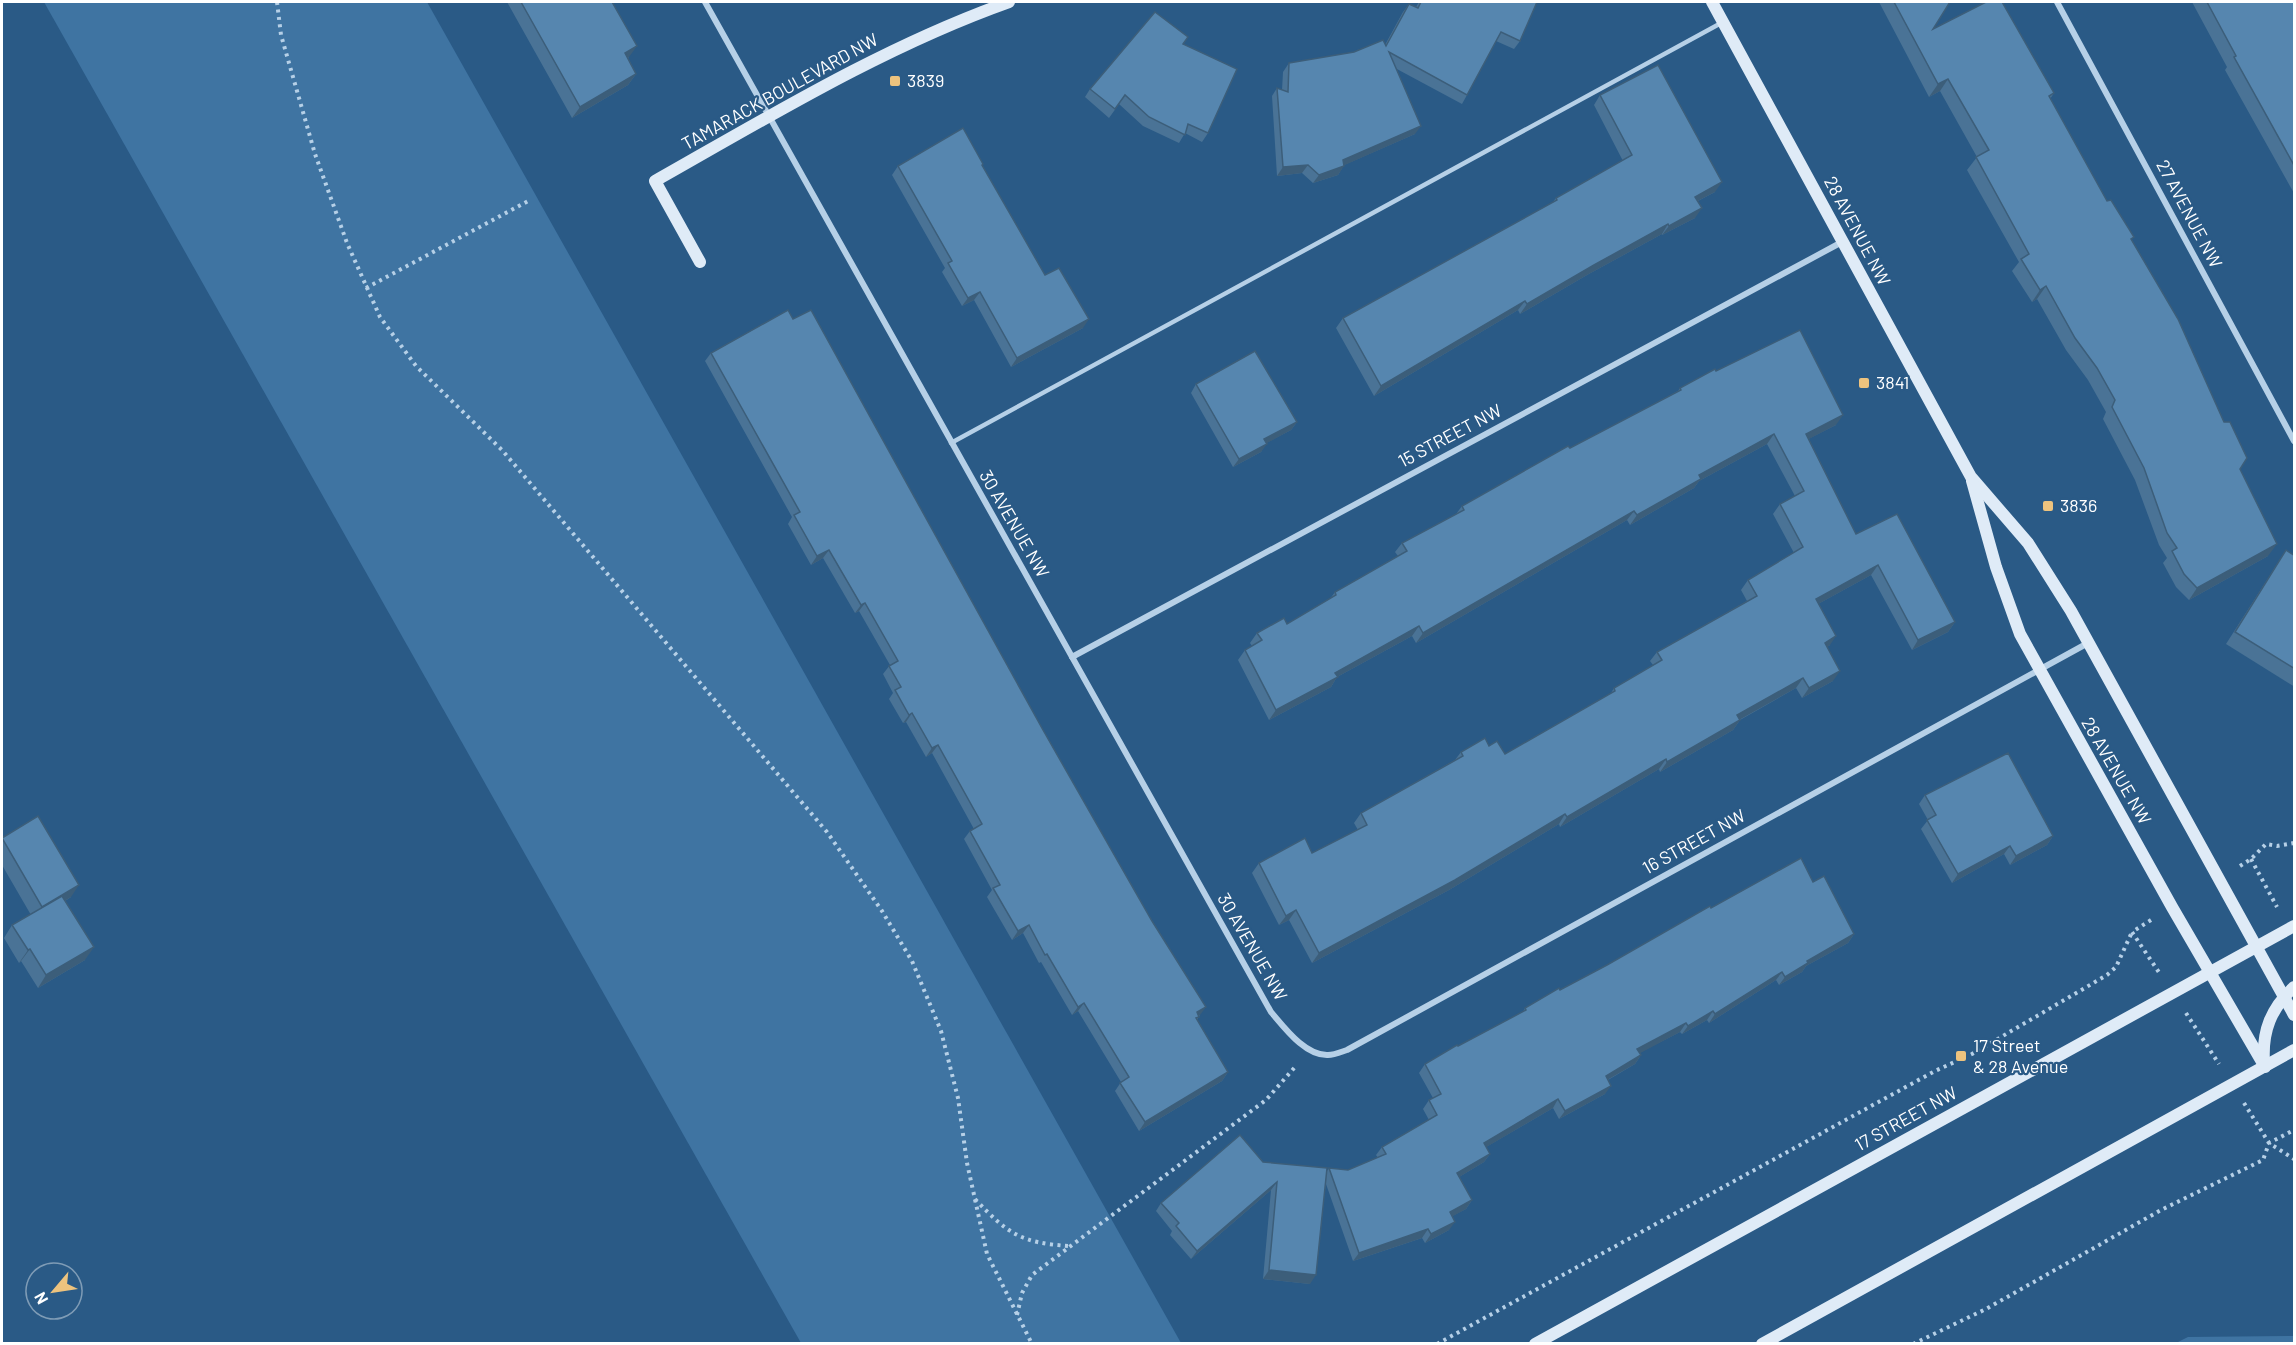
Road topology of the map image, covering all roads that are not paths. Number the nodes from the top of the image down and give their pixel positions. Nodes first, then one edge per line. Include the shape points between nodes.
1 (705, 2) edge
2 (1712, 2) edge
3 (2057, 2) edge
4 (1000, 3) edge
5 (1723, 22) junction
6 (769, 117) junction
7 (1843, 242) junction
8 (700, 262) dead end
9 (2295, 441) edge
10 (951, 443) junction
11 (1971, 477) junction
12 (2088, 642) junction
13 (1072, 657) junction
14 (2038, 670) junction
15 (2292, 927) edge
16 (2256, 947) junction
17 (2210, 973) junction
18 (2295, 987) edge
19 (2284, 996) junction
20 (2295, 1016) edge
21 (1311, 1050) joint
22 (2295, 1050) edge
23 (2265, 1067) junction
24 (1535, 1344) edge
25 (1762, 1344) edge

1 - 6 street, 30 AVENUE NW
2 - 5 street, 28 AVENUE NW
3 - 9 street, 27 AVENUE NW
4 - 6 street, TAMARACK BOULEVARD NW via 907,44
5 - 7 street, 28 AVENUE NW
5 - 10 lane
6 - 8 street, TAMARACK BOULEVARD NW via 655,181
6 - 10 street, 30 AVENUE NW
7 - 11 street, 28 AVENUE NW
7 - 13 street, 15 STREET NW
10 - 13 street, 30 AVENUE NW
11 - 12 street, 28 AVENUE NW via 2028,543
11 - 14 street, 28 AVENUE NW via 1996,567 2020,634
12 - 14 street, 16 STREET NW
12 - 16 street, 28 AVENUE NW
13 - 21 street, 30 AVENUE NW via 1270,1012
14 - 17 street, 28 AVENUE NW
14 - 21 street, 16 STREET NW via 1347,1050 1327,1055
15 - 16 street, 17 STREET NW
16 - 17 street, 17 STREET NW
16 - 19 street, 28 AVENUE NW
17 - 23 street, 28 AVENUE NW
17 - 24 street, 17 STREET NW
18 - 19 street
19 - 20 street, 28 AVENUE NW
19 - 23 street via 2271,1014 2265,1032
22 - 23 street
23 - 25 street

